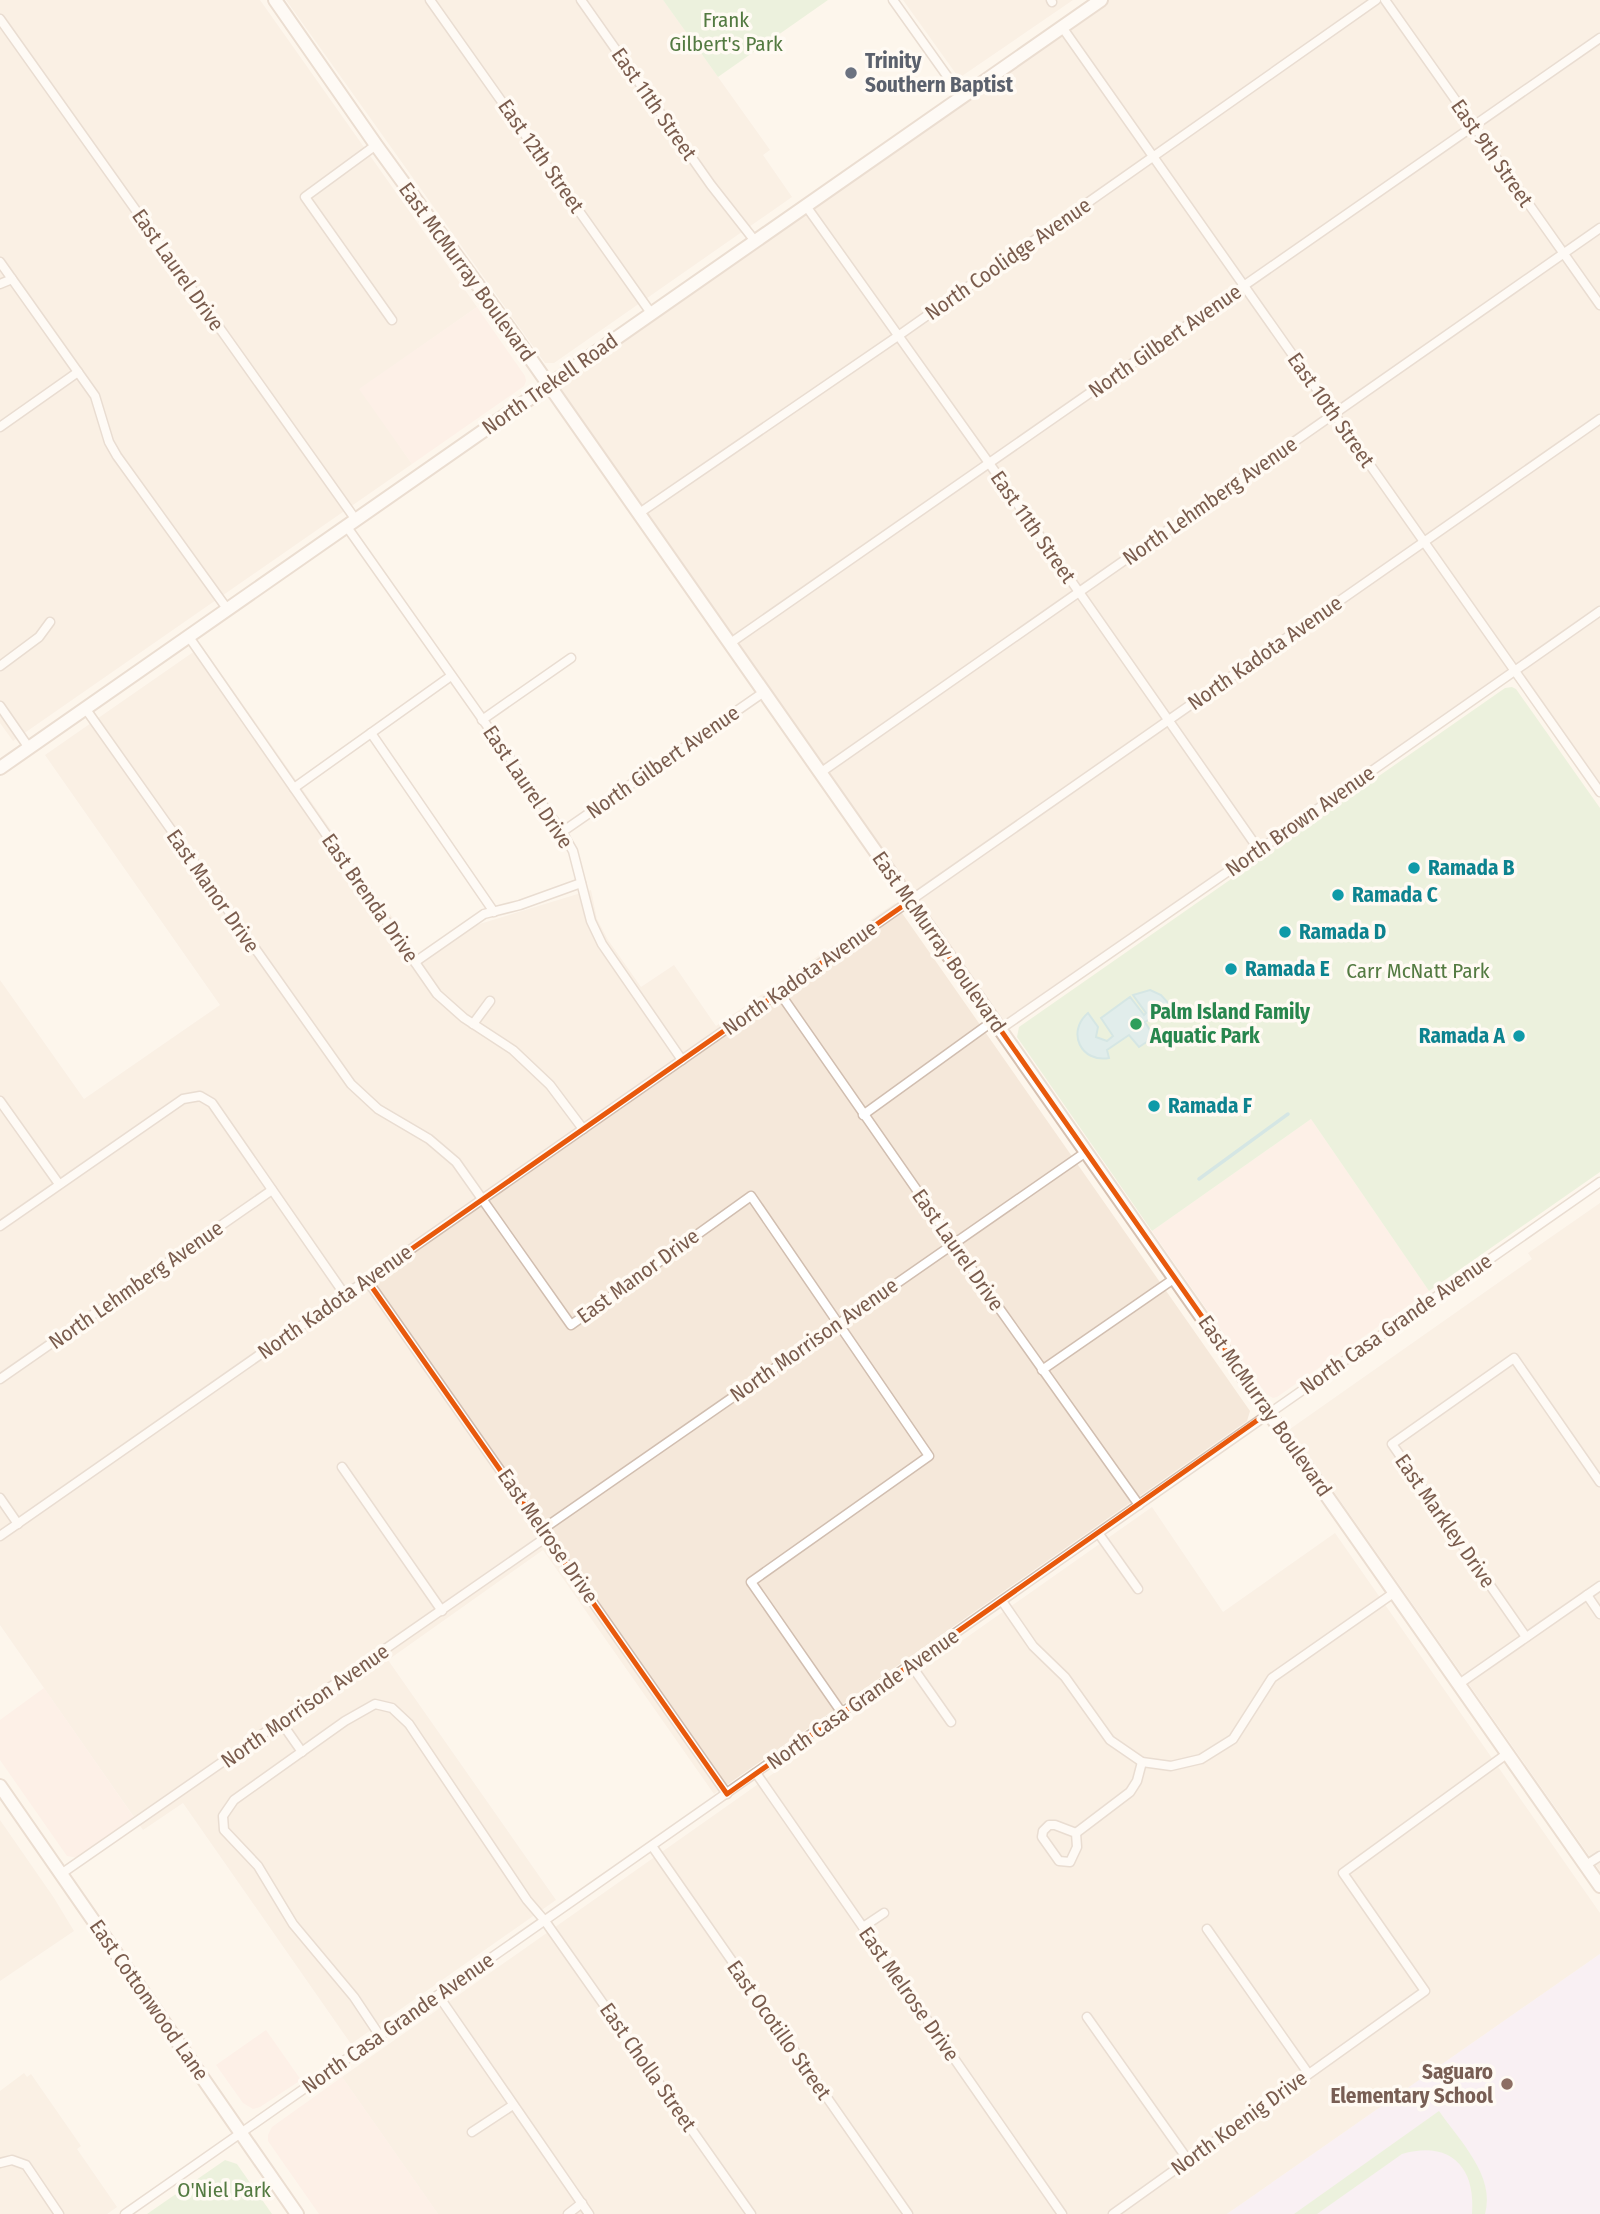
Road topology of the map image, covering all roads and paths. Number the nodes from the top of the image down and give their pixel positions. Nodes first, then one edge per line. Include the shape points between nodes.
1 (275, 0) edge
2 (430, 0) edge
3 (581, 0) edge
4 (893, 0) edge
5 (1101, 0) edge
6 (1376, 0) edge
7 (1385, 0) edge
8 (0, 19) edge
9 (1062, 27) junction
10 (1600, 38) edge
11 (962, 97) junction
12 (1472, 125) junction
13 (376, 145) junction
14 (1153, 157) junction
15 (806, 206) junction
16 (1600, 228) edge
17 (755, 241) junction
18 (1564, 253) junction
19 (0, 262) edge
20 (12, 279) junction
21 (0, 284) edge
22 (1244, 286) junction
23 (1600, 305) edge
24 (651, 313) junction
25 (392, 320) dead end
26 (898, 336) junction
27 (78, 372) junction
28 (548, 386) junction
29 (1334, 414) junction
30 (1600, 419) edge
31 (0, 427) edge
32 (989, 463) junction
33 (638, 514) junction
34 (352, 523) junction
35 (1424, 542) junction
36 (1078, 592) junction
37 (228, 610) junction
38 (1600, 611) edge
39 (50, 622) dead end
40 (188, 637) junction
41 (729, 644) junction
42 (571, 658) dead end
43 (0, 666) edge
44 (1514, 670) junction
45 (451, 676) junction
46 (764, 692) junction
47 (0, 706) edge
48 (85, 708) junction
49 (482, 720) junction
50 (1167, 721) junction
51 (371, 733) junction
52 (29, 748) junction
53 (0, 768) edge
54 (820, 772) junction
55 (294, 789) junction
56 (1600, 792) edge
57 (562, 831) junction
58 (1259, 850) junction
59 (581, 883) junction
60 (910, 901) junction
61 (494, 912) junction
62 (415, 962) junction
63 (779, 992) junction
64 (490, 1001) dead end
65 (473, 1024) junction
66 (996, 1025) junction
67 (682, 1060) junction
68 (0, 1101) edge
69 (863, 1115) junction
70 (583, 1129) junction
71 (1086, 1152) junction
72 (1600, 1182) edge
73 (59, 1184) junction
74 (272, 1190) junction
75 (483, 1199) junction
76 (0, 1226) edge
77 (953, 1243) junction
78 (1175, 1278) junction
79 (367, 1280) junction
80 (345, 1295) junction
81 (838, 1324) junction
82 (1042, 1370) junction
83 (0, 1379) edge
84 (1269, 1412) junction
85 (342, 1467) dead end
86 (1600, 1482) edge
87 (0, 1498) edge
88 (1139, 1505) junction
89 (18, 1524) junction
90 (545, 1532) junction
91 (1099, 1534) junction
92 (0, 1536) edge
93 (1600, 1586) edge
94 (1138, 1589) dead end
95 (1395, 1592) junction
96 (1587, 1595) junction
97 (1002, 1601) junction
98 (442, 1611) junction
99 (1600, 1614) edge
100 (1526, 1637) junction
101 (911, 1665) junction
102 (1459, 1684) junction
103 (842, 1713) junction
104 (281, 1722) junction
105 (951, 1722) dead end
106 (302, 1752) junction
107 (1508, 1753) junction
108 (1142, 1762) junction
109 (756, 1773) junction
110 (0, 1786) edge
111 (727, 1794) junction
112 (1076, 1833) junction
113 (652, 1846) junction
114 (1600, 1856) edge
115 (1586, 1865) junction
116 (61, 1874) junction
117 (1600, 1886) edge
118 (884, 1913) dead end
119 (545, 1921) junction
120 (863, 1927) junction
121 (1207, 1929) dead end
122 (438, 1995) junction
123 (1087, 2017) dead end
124 (380, 2036) junction
125 (1308, 2073) junction
126 (513, 2105) junction
127 (472, 2132) dead end
128 (241, 2133) junction
129 (1188, 2160) junction
130 (0, 2163) edge
131 (582, 2203) junction
132 (59, 2214) edge
133 (125, 2214) edge
134 (298, 2214) edge
135 (568, 2214) edge
136 (589, 2214) edge
137 (751, 2214) edge
138 (908, 2214) edge
139 (1062, 2214) edge
140 (1113, 2214) edge

1 - 13 street, East McMurray Boulevard
2 - 24 street, East 12th Street
3 - 17 street, East 11th Street
4 - 11 street
5 - 9 street, North Trekell Road
6 - 14 street, North Coolidge Avenue
7 - 12 street, East 9th Street
8 - 34 street, East Laurel Drive
9 - 11 street, North Trekell Road
9 - 14 street, East 10th Street
10 - 12 street, North Gilbert Avenue
11 - 15 street, North Trekell Road
12 - 18 street, East 9th Street
12 - 22 street, North Gilbert Avenue
13 - 25 street via 305,197
13 - 28 street, East McMurray Boulevard
14 - 22 street, East 10th Street
14 - 26 street, North Coolidge Avenue
15 - 17 street, North Trekell Road
15 - 26 street, East 11th Street
16 - 18 street, North Lehmberg Avenue
17 - 24 street, North Trekell Road
18 - 23 street, East 9th Street
18 - 29 street, North Lehmberg Avenue
19 - 20 street
20 - 21 street
20 - 27 street
22 - 29 street, East 10th Street
22 - 32 street, North Gilbert Avenue
24 - 28 street, North Trekell Road
26 - 32 street, East 11th Street
26 - 33 street, North Coolidge Avenue
27 - 31 street
27 - 37 street via 95,396 108,442
28 - 33 street, East McMurray Boulevard
28 - 34 street, North Trekell Road
29 - 35 street, East 10th Street
29 - 36 street, North Lehmberg Avenue
30 - 35 street, North Kadota Avenue
32 - 36 street, East 11th Street
32 - 41 street, North Gilbert Avenue
33 - 41 street, East McMurray Boulevard
34 - 37 street, North Trekell Road
34 - 45 street, East Laurel Drive
35 - 44 street, East 10th Street
35 - 50 street, North Kadota Avenue
36 - 50 street, East 11th Street
36 - 54 street, North Lehmberg Avenue
37 - 40 street, North Trekell Road
38 - 44 street, North Brown Avenue
39 - 43 street via 39,638
40 - 48 street, North Trekell Road
40 - 55 street, East Brenda Drive
41 - 46 street, East McMurray Boulevard
42 - 49 street
44 - 56 street, East 10th Street
44 - 58 street, North Brown Avenue
45 - 49 street, East Laurel Drive
45 - 51 street
46 - 54 street, East McMurray Boulevard
46 - 57 street, North Gilbert Avenue
47 - 52 street
48 - 52 street, North Trekell Road
48 - 75 street, East Manor Drive via 351,1084 378,1109 456,1161
49 - 57 street, East Laurel Drive
50 - 58 street, East 11th Street
50 - 60 street, North Kadota Avenue
51 - 55 street
51 - 61 street
52 - 53 street, North Trekell Road
54 - 60 street, East McMurray Boulevard
55 - 62 street, East Brenda Drive
57 - 59 street, East Laurel Drive
58 - 66 street, North Brown Avenue
59 - 61 street
59 - 67 street, East Laurel Drive via 602,944
60 - 63 street, North Kadota Avenue
60 - 66 street, East McMurray Boulevard
61 - 62 street via 484,914
62 - 65 street, East Brenda Drive via 437,994
63 - 67 street, North Kadota Avenue
63 - 69 street, East Laurel Drive
64 - 65 street
65 - 70 street, East Brenda Drive via 513,1050 550,1085
66 - 69 street, North Brown Avenue
66 - 71 street, East McMurray Boulevard
67 - 70 street, North Kadota Avenue
68 - 73 street
69 - 77 street, East Laurel Drive
70 - 75 street, North Kadota Avenue
71 - 77 street, North Morrison Avenue
71 - 78 street, East McMurray Boulevard
72 - 84 street, North Casa Grande Avenue
73 - 74 street via 183,1099 200,1096 212,1103
73 - 76 street
74 - 80 street
74 - 83 street, North Lehmberg Avenue
75 - 79 street, North Kadota Avenue
75 - 81 street, East Manor Drive via 571,1325 751,1196
77 - 81 street, North Morrison Avenue
77 - 82 street, East Laurel Drive
78 - 82 street
78 - 84 street, East McMurray Boulevard
79 - 80 street, North Kadota Avenue
79 - 90 street, East Melrose Drive
80 - 89 street, North Kadota Avenue
81 - 90 street, North Morrison Avenue
81 - 103 street, East Manor Drive via 929,1456 751,1582
82 - 88 street, East Laurel Drive
84 - 88 street, North Casa Grande Avenue
84 - 95 street, East McMurray Boulevard
85 - 98 street
86 - 100 street, East Markley Drive via 1514,1358 1392,1444
87 - 89 street
88 - 91 street, North Casa Grande Avenue
89 - 92 street, North Kadota Avenue
90 - 98 street, North Morrison Avenue
90 - 111 street, East Melrose Drive
91 - 94 street
91 - 97 street, North Casa Grande Avenue
93 - 96 street
95 - 102 street, East McMurray Boulevard
95 - 108 street via 1272,1678 1233,1739 1201,1759 1171,1766
96 - 99 street
96 - 100 street
97 - 101 street, North Casa Grande Avenue
97 - 108 street via 1110,1740
98 - 104 street, North Morrison Avenue
100 - 102 street
101 - 103 street, North Casa Grande Avenue
101 - 105 street
102 - 107 street, East McMurray Boulevard
103 - 109 street, North Casa Grande Avenue
104 - 106 street
104 - 116 street, North Morrison Avenue
106 - 119 street, East Cholla Street via 375,1704 393,1708 409,1724
106 - 124 street, East Cholla Street via 234,1800 223,1816 224,1830 258,1866 293,1924
107 - 115 street, East McMurray Boulevard
107 - 125 street, North Koenig Drive via 1343,1873 1425,1991
108 - 112 street via 1130,1792
109 - 111 street, North Casa Grande Avenue
109 - 120 street, East Melrose Drive
110 - 116 street, East Cottonwood Lane
111 - 113 street, North Casa Grande Avenue
112 - 112 street via 1049,1825 1042,1837 1059,1861 1070,1862 1077,1847
113 - 119 street, North Casa Grande Avenue
113 - 138 street, East Ocotillo Street
114 - 115 street
115 - 117 street, East McMurray Boulevard
116 - 128 street, East Cottonwood Lane
118 - 120 street
119 - 122 street, North Casa Grande Avenue
119 - 137 street, East Cholla Street
120 - 139 street, East Melrose Drive
121 - 125 street
122 - 124 street, North Casa Grande Avenue
122 - 126 street
123 - 129 street
124 - 128 street, North Casa Grande Avenue
125 - 129 street, North Koenig Drive
126 - 127 street
126 - 131 street
128 - 133 street, North Casa Grande Avenue
128 - 134 street, East Cottonwood Lane
129 - 140 street, North Koenig Drive
130 - 132 street via 12,2160 26,2165
131 - 135 street
131 - 136 street

